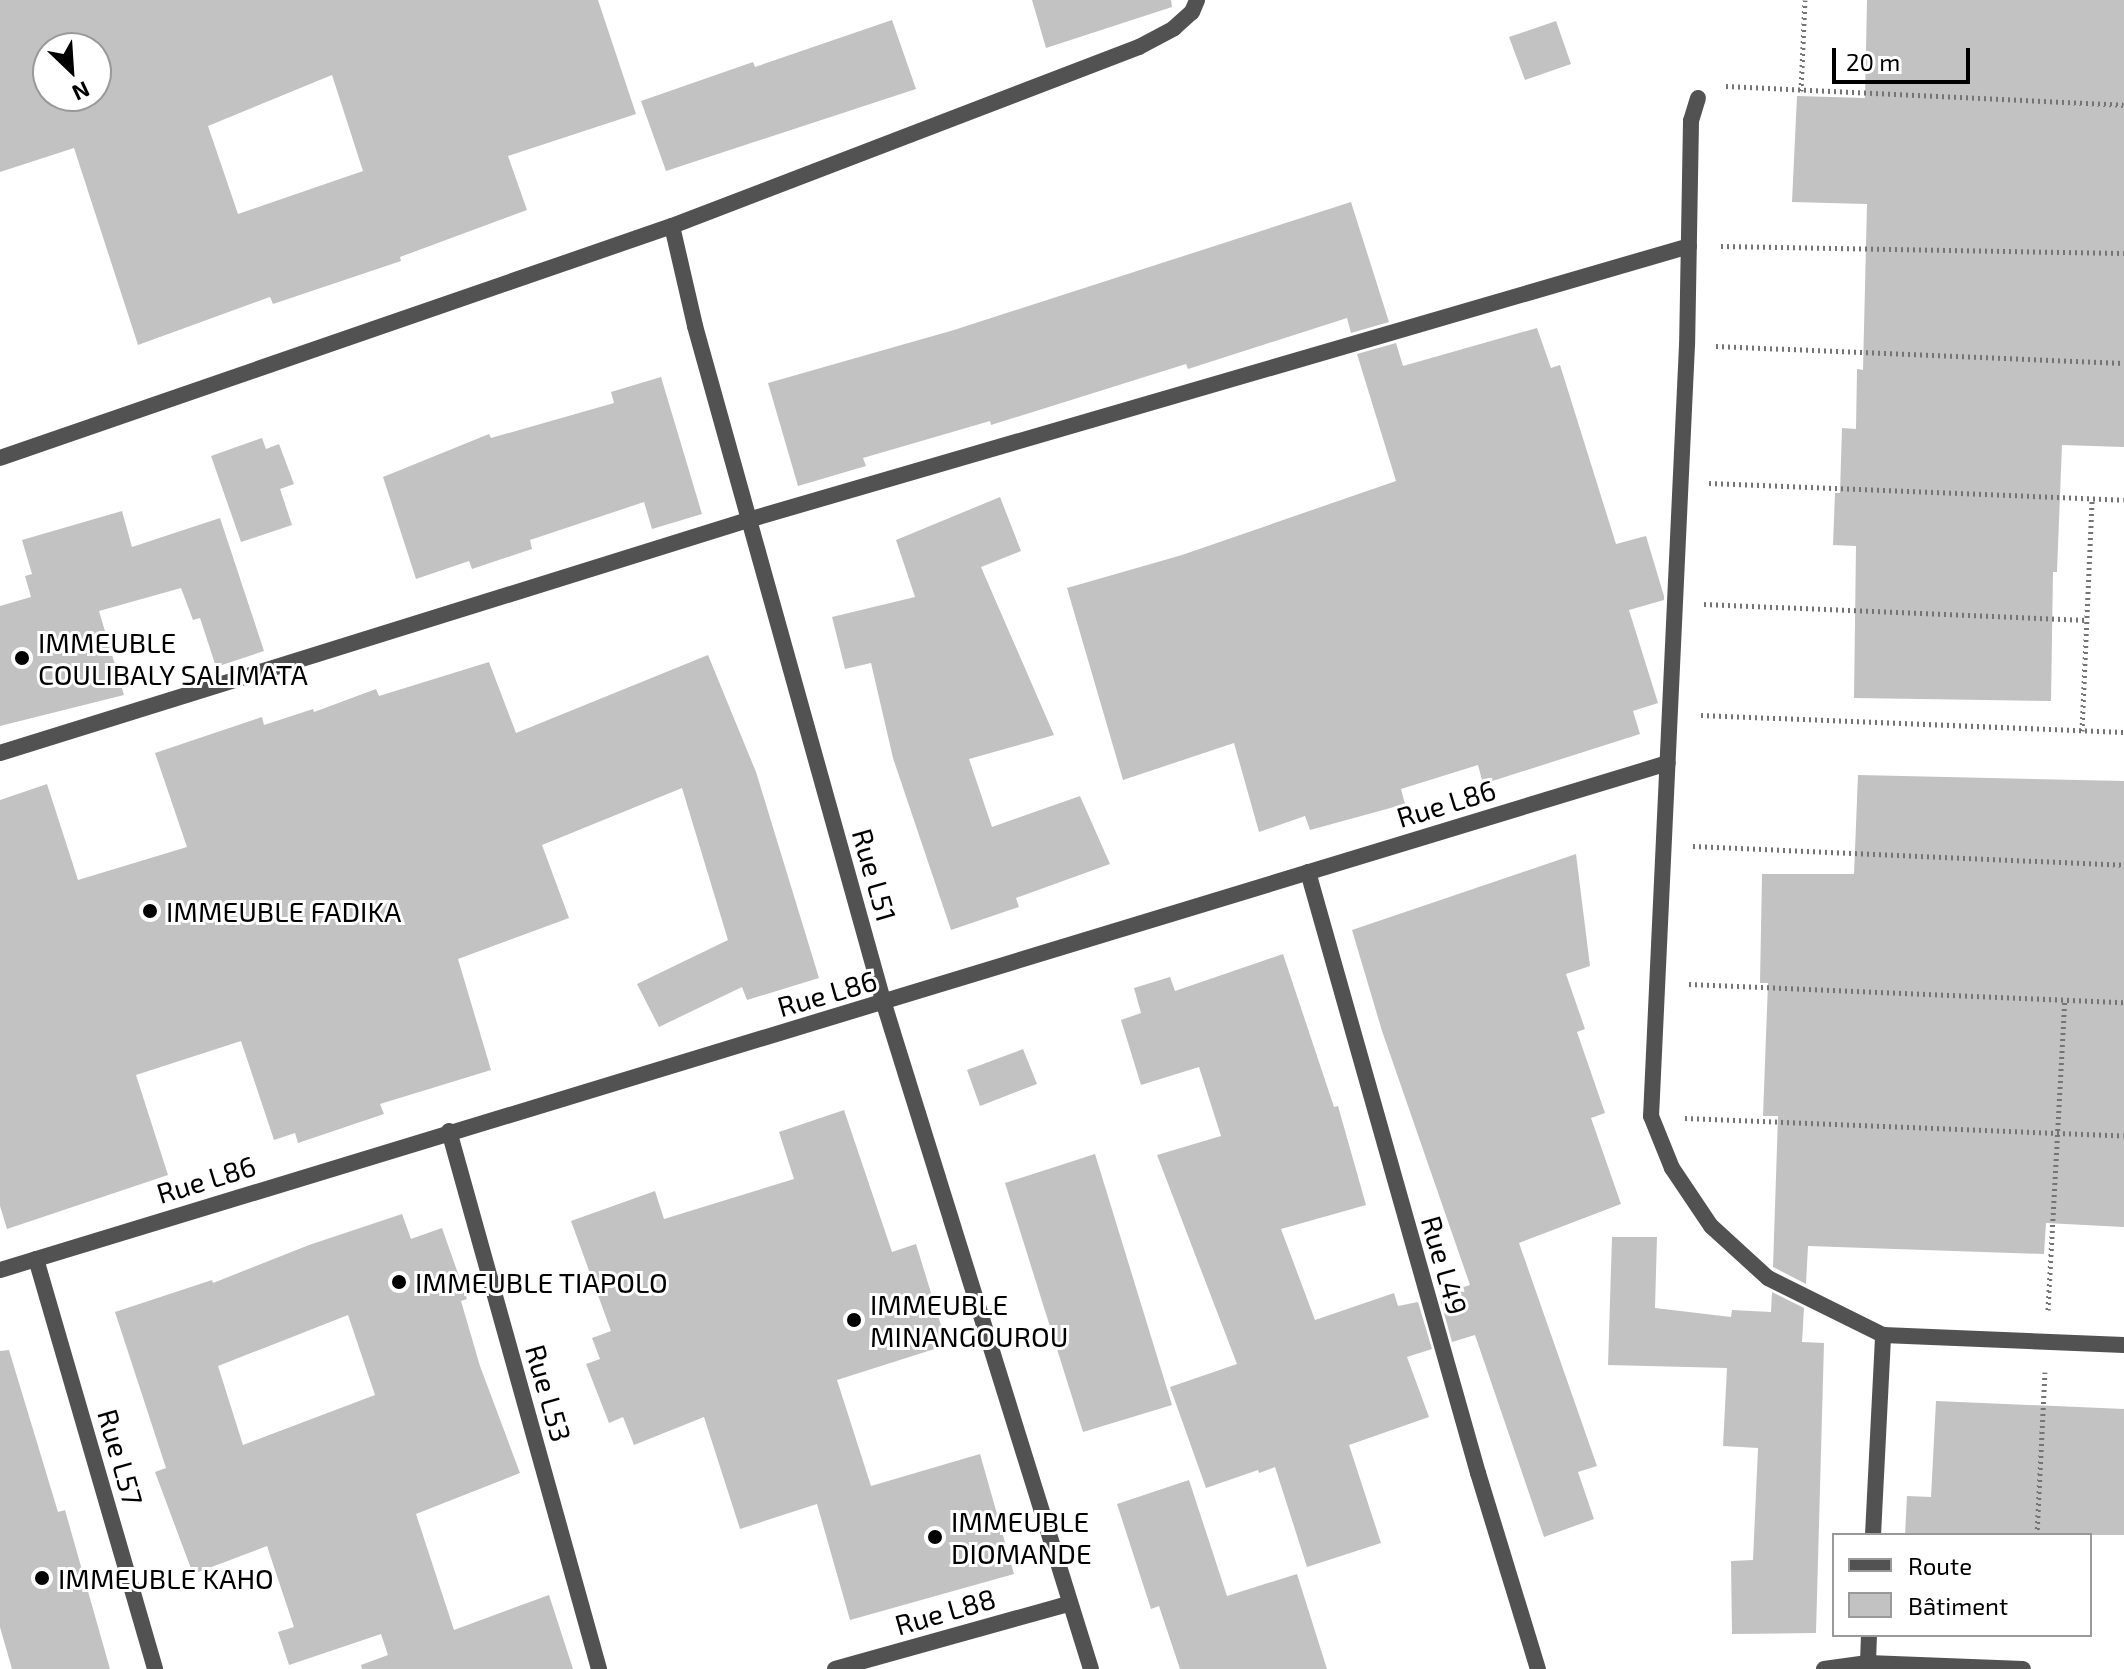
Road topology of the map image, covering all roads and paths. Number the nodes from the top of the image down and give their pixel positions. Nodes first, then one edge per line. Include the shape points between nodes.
1 (1197, 0) edge
2 (1805, 0) edge
3 (1801, 91) junction
4 (1698, 98) joint
5 (2124, 105) edge
6 (672, 226) junction
7 (1689, 246) junction
8 (2124, 253) edge
9 (1687, 345) junction
10 (2124, 363) edge
11 (0, 458) edge
12 (1681, 482) junction
13 (2092, 499) junction
14 (2124, 500) edge
15 (748, 520) junction
16 (1675, 603) junction
17 (2087, 620) junction
18 (1671, 713) junction
19 (2082, 731) junction
20 (2124, 732) edge
21 (0, 753) edge
22 (1668, 763) junction
23 (1664, 845) junction
24 (2124, 865) edge
25 (1308, 872) junction
26 (1660, 982) junction
27 (2065, 999) junction
28 (2124, 1002) edge
29 (884, 1004) junction
30 (1651, 1116) junction
31 (449, 1131) junction
32 (2057, 1133) junction
33 (2124, 1136) edge
34 (36, 1259) junction
35 (0, 1270) edge
36 (1883, 1335) junction
37 (2047, 1342) junction
38 (2124, 1345) edge
39 (1873, 1533) edge
40 (2037, 1533) edge
41 (1068, 1604) junction
42 (1869, 1637) edge
43 (1868, 1663) junction
44 (155, 1669) edge
45 (599, 1669) edge
46 (835, 1669) edge
47 (1091, 1669) edge
48 (1538, 1669) edge
49 (1824, 1669) edge
50 (2023, 1669) edge

1 - 6 street via 1174,28 1139,47
2 - 3 path
3 - 4 path via 1721,85
3 - 5 path
4 - 7 street via 1691,121
6 - 11 street
6 - 15 street, Rue L51
7 - 8 path
7 - 9 street
7 - 15 street
9 - 10 path
9 - 12 street
12 - 13 path
12 - 16 street
13 - 14 path
13 - 17 path
15 - 21 street
15 - 29 street, Rue L51
16 - 17 path
16 - 18 street
17 - 19 path
18 - 19 path
18 - 22 street
19 - 20 path
22 - 23 street
22 - 25 street, Rue L86
23 - 24 path
23 - 26 street
25 - 29 street, Rue L86
25 - 48 street, Rue L49
26 - 27 path
26 - 30 street
27 - 28 path
27 - 32 path
29 - 31 street, Rue L86
29 - 41 street, Rue L51
30 - 32 path
30 - 36 street via 1672,1168 1711,1226 1768,1278
31 - 34 street, Rue L86
31 - 45 street, Rue L53
32 - 33 path
32 - 37 path
34 - 35 street, Rue L86
34 - 44 street, Rue L57
36 - 37 street
36 - 39 street
37 - 38 street
37 - 40 path
41 - 46 street, Rue L88
41 - 47 street, Rue L51
42 - 43 street
43 - 49 street
43 - 50 street

